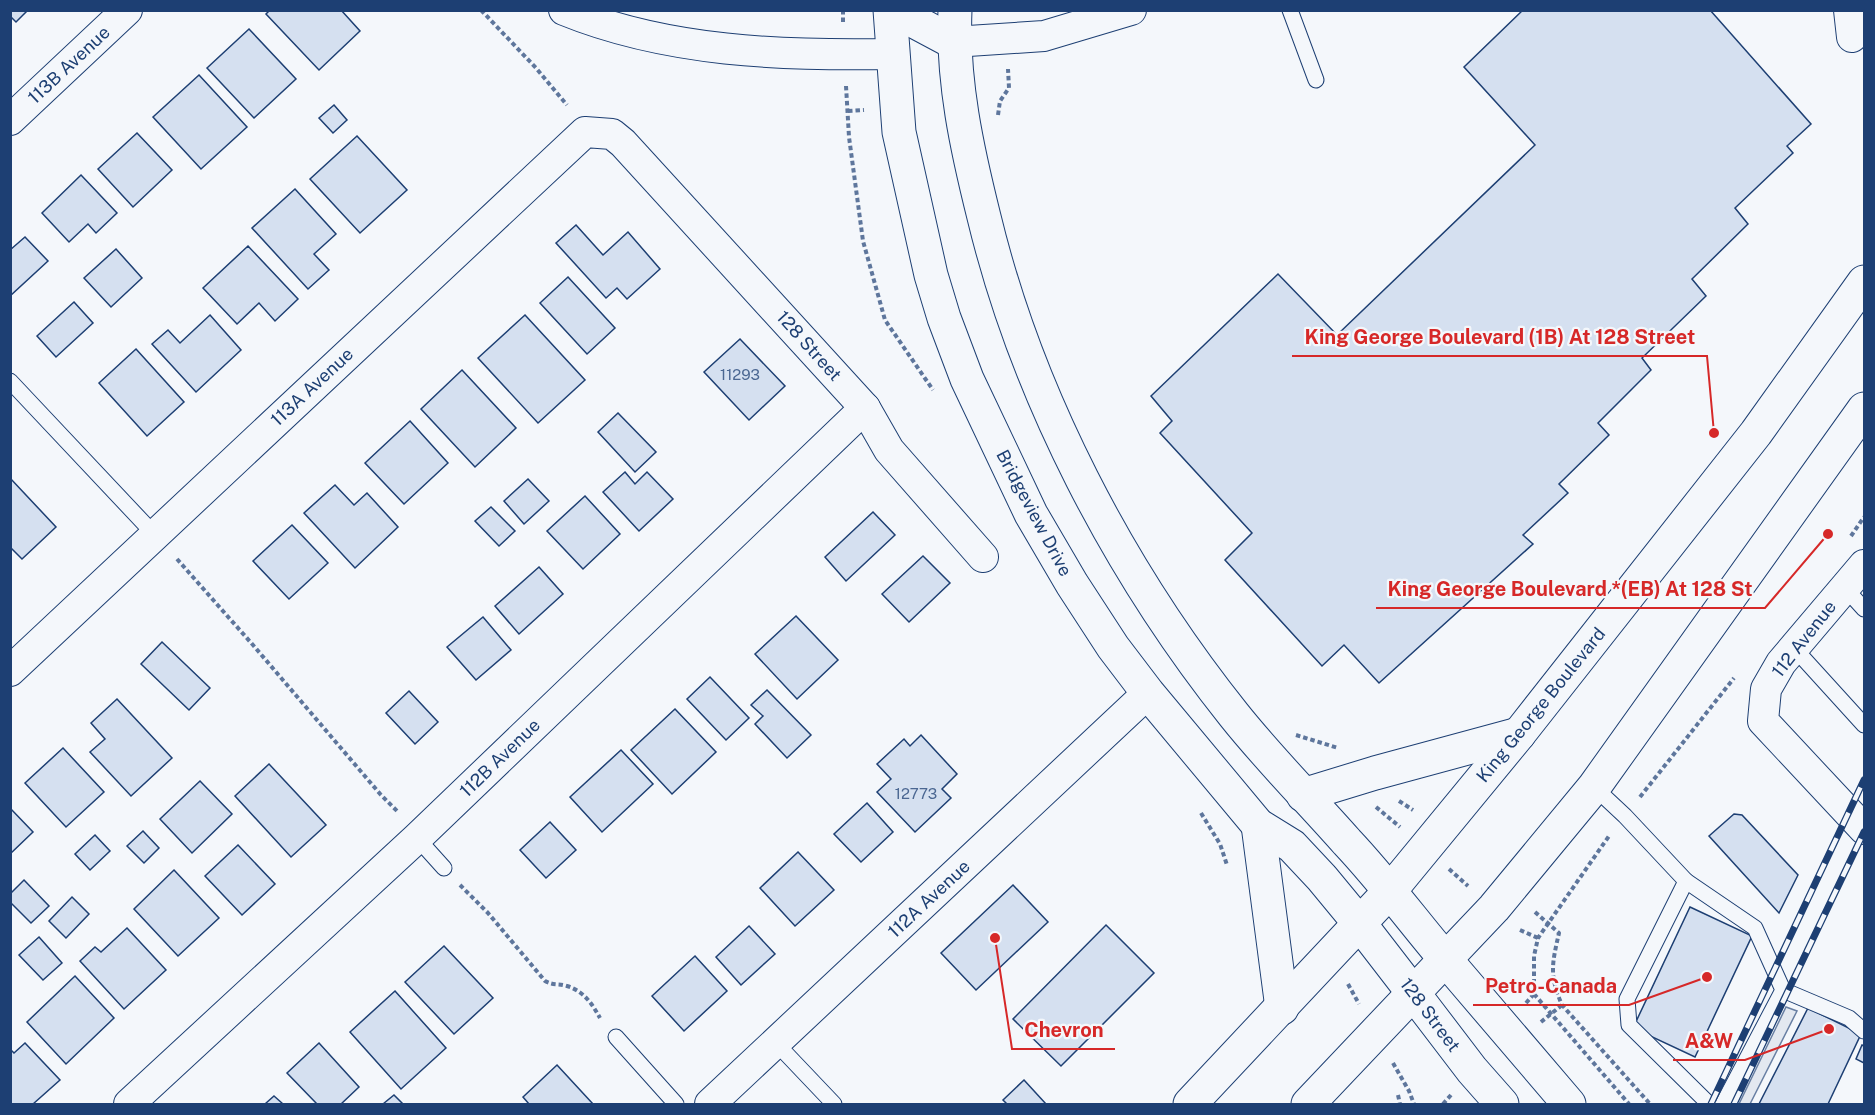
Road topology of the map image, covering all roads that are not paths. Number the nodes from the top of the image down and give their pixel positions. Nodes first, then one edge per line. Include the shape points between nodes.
1 (127, 10) edge
2 (564, 10) edge
3 (892, 10) edge
4 (1131, 10) edge
5 (1290, 10) edge
6 (954, 26) edge
7 (892, 54) junction
8 (1316, 80) dead end
9 (10, 120) edge
10 (622, 142) joint
11 (1864, 282) edge
12 (10, 381) edge
13 (866, 408) junction
14 (1864, 409) edge
15 (155, 535) junction
16 (983, 557) dead end
17 (1864, 565) edge
18 (1855, 599) edge
19 (1794, 648) junction
20 (10, 671) edge
21 (1148, 693) junction
22 (1864, 725) edge
23 (1519, 734) junction
24 (1594, 787) junction
25 (1303, 795) junction
26 (1258, 825) junction
27 (410, 828) junction
28 (1864, 829) edge
29 (444, 868) road end
30 (1686, 881) junction
31 (1389, 892) junction
32 (1360, 924) junction
33 (1446, 960) junction
34 (1783, 990) junction
35 (1414, 994) junction
36 (1282, 1008) junction
37 (1864, 1030) edge
38 (616, 1037) road end
39 (776, 1042) junction
40 (129, 1104) edge
41 (676, 1104) edge
42 (710, 1104) edge
43 (834, 1104) edge
44 (1190, 1104) edge
45 (1308, 1104) edge
46 (1502, 1104) edge
47 (1569, 1104) edge
48 (1709, 1104) edge
49 (1723, 1104) edge

1 - 9 street, 113B Avenue
2 - 7 street via 660,39 715,47 811,55
3 - 6 main road
3 - 7 main road, Bridgeview Drive
4 - 6 street via 1044,36
5 - 8 lane
6 - 7 main road
6 - 25 main road via 968,151 993,256 1046,401 1084,485 1122,555 1192,659
7 - 21 main road, Bridgeview Drive via 899,132 931,275 967,379 1031,514 1113,647
10 - 13 street, 128 Street
10 - 15 street, 113A Avenue via 612,134 585,132
11 - 23 main road, King George Boulevard via 1756,434
12 - 15 lane
13 - 16 street, 128 Street via 889,450
13 - 27 street, 112B Avenue
14 - 24 main road
15 - 20 street, 113A Avenue
17 - 18 street, 112 Avenue
18 - 19 street, 112 Avenue
19 - 22 lane
19 - 28 street, 112 Avenue via 1766,689 1763,722
21 - 26 main road, Bridgeview Drive
21 - 39 street, 112A Avenue
23 - 25 main road
23 - 31 main road, King George Boulevard
24 - 30 lane
24 - 33 main road via 1494,909
25 - 31 main road
26 - 32 main road, Bridgeview Drive via 1292,846
26 - 36 main road
27 - 29 lane
27 - 40 street, 112B Avenue
30 - 34 lane via 1755,928
30 - 48 lane via 1627,999 1629,1025
31 - 32 main road, King George Boulevard
31 - 33 main road
32 - 35 main road, 128 Street
32 - 36 main road, King George Boulevard
33 - 35 main road
33 - 47 main road
34 - 37 lane via 1849,1018
34 - 49 lane
35 - 45 main road
35 - 46 main road, 128 Street
36 - 44 main road, King George Boulevard
38 - 41 lane
39 - 42 street, 112A Avenue
39 - 43 lane

